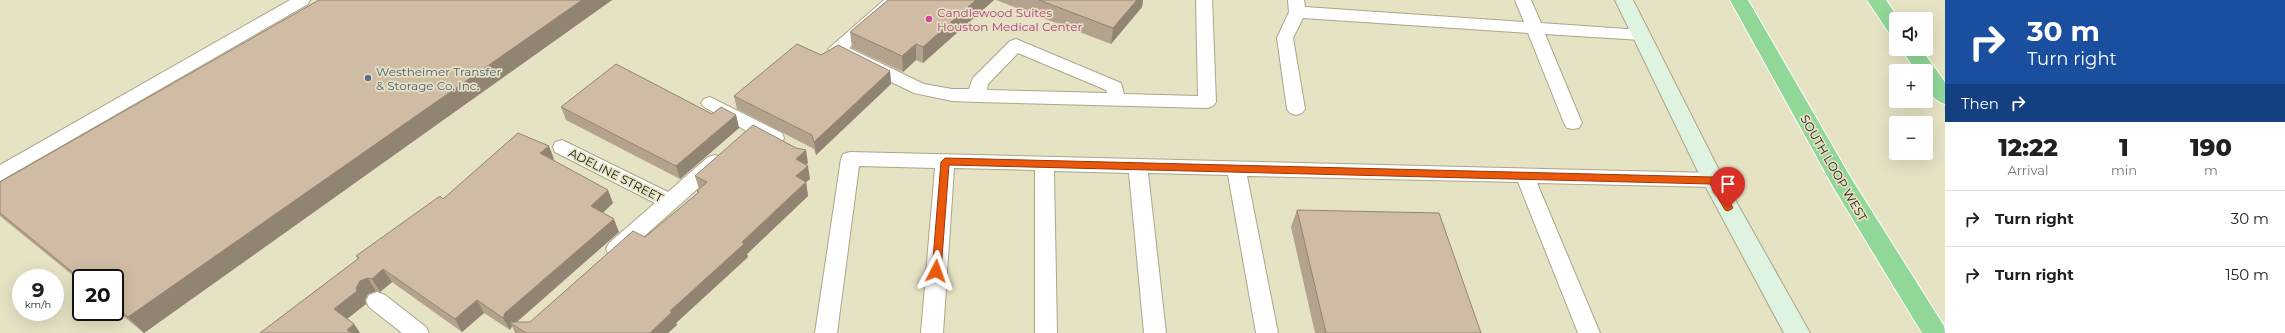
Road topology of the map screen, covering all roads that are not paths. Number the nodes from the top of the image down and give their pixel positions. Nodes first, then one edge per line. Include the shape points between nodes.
1 (302, 0) edge
2 (894, 0) edge
3 (1204, 0) edge
4 (1523, 0) edge
5 (1624, 0) edge
6 (1739, 0) edge
7 (1876, 0) edge
8 (1296, 6) edge
9 (1889, 19) edge
10 (1535, 27) junction
11 (1641, 34) junction
12 (1915, 56) edge
13 (977, 96) junction
14 (1945, 97) edge
15 (1116, 99) junction
16 (710, 103) dead end
17 (1296, 109) dead end
18 (1573, 123) dead end
19 (755, 127) junction
20 (562, 147) dead end
21 (793, 148) edge
22 (945, 162) junction
23 (1044, 164) junction
24 (1138, 166) junction
25 (1236, 169) junction
26 (0, 174) edge
27 (1525, 176) junction
28 (1713, 180) junction
29 (670, 202) junction
30 (604, 260) edge
31 (377, 301) dead end
32 (418, 333) edge
33 (826, 333) edge
34 (932, 333) edge
35 (1046, 333) edge
36 (1155, 333) edge
37 (1267, 333) edge
38 (1589, 333) edge
39 (1797, 333) edge
40 (1935, 333) edge

1 - 26 lane
2 - 13 lane via 837,49 920,89 952,95
3 - 15 lane via 1207,102
4 - 10 lane
5 - 11 main road
6 - 40 highway, SOUTH LOOP WEST via 1843,184
7 - 9 highway
8 - 10 lane
8 - 17 lane via 1285,38
10 - 11 lane
10 - 18 lane
11 - 28 main road
12 - 14 highway
13 - 15 lane
13 - 15 lane via 979,82 1016,45 1115,87
16 - 19 lane
19 - 21 lane
19 - 29 lane
20 - 29 lane, ADELINE STREET
22 - 23 lane
22 - 33 lane via 850,159
22 - 34 lane
23 - 24 lane
23 - 35 lane
24 - 25 lane
24 - 36 lane
25 - 27 lane
25 - 37 lane
27 - 28 lane
27 - 38 lane
28 - 39 main road
29 - 30 lane
31 - 32 lane

